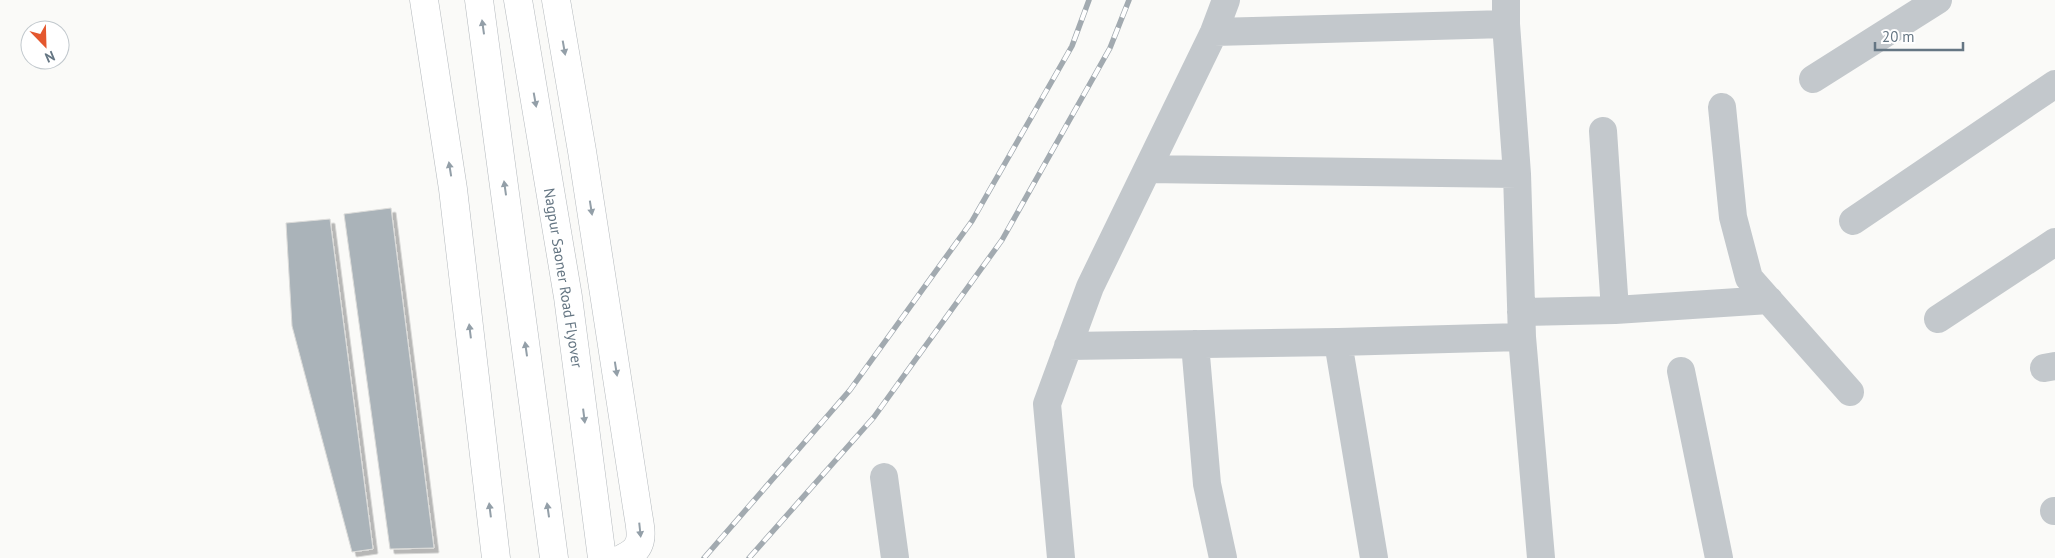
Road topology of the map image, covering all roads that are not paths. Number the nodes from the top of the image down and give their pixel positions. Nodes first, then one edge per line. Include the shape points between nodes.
1 (424, 0) edge
2 (479, 0) edge
3 (518, 0) edge
4 (556, 0) edge
5 (1226, 0) edge
6 (1938, 0) edge
7 (1506, 12) edge
8 (1214, 32) junction
9 (1813, 79) dead end
10 (2055, 84) edge
11 (1722, 107) dead end
12 (1603, 132) dead end
13 (1148, 169) junction
14 (1517, 174) junction
15 (1853, 221) dead end
16 (2055, 242) edge
17 (1769, 300) junction
18 (1615, 310) junction
19 (1938, 319) dead end
20 (1521, 324) junction
21 (1338, 342) junction
22 (1195, 344) junction
23 (1068, 346) junction
24 (1681, 371) dead end
25 (1850, 392) dead end
26 (884, 477) dead end
27 (496, 558) edge
28 (554, 558) edge
29 (602, 558) edge
30 (622, 558) edge
31 (895, 558) edge
32 (1061, 558) edge
33 (1223, 558) edge
34 (1374, 558) edge
35 (1541, 558) edge
36 (1719, 558) edge

27 -> 1 highway via 453,189
28 -> 2 highway
3 -> 29 highway, Nagpur Saoner Road Flyover via 568,297
4 -> 30 highway via 638,515 640,545 636,551
5 - 8 street
6 - 9 street
7 - 8 street
7 - 14 street
8 - 13 street
10 - 15 street
11 - 17 street via 1733,217 1749,278
12 - 18 street
13 - 14 street
13 - 23 street via 1090,287
14 - 20 street
16 - 19 street
17 - 18 street
17 - 25 street
18 - 20 street
20 - 21 street
20 - 35 street
21 - 22 street
21 - 34 street
22 - 23 street
22 - 33 street via 1207,484
23 - 32 street via 1047,404
24 - 36 street
26 - 31 street

